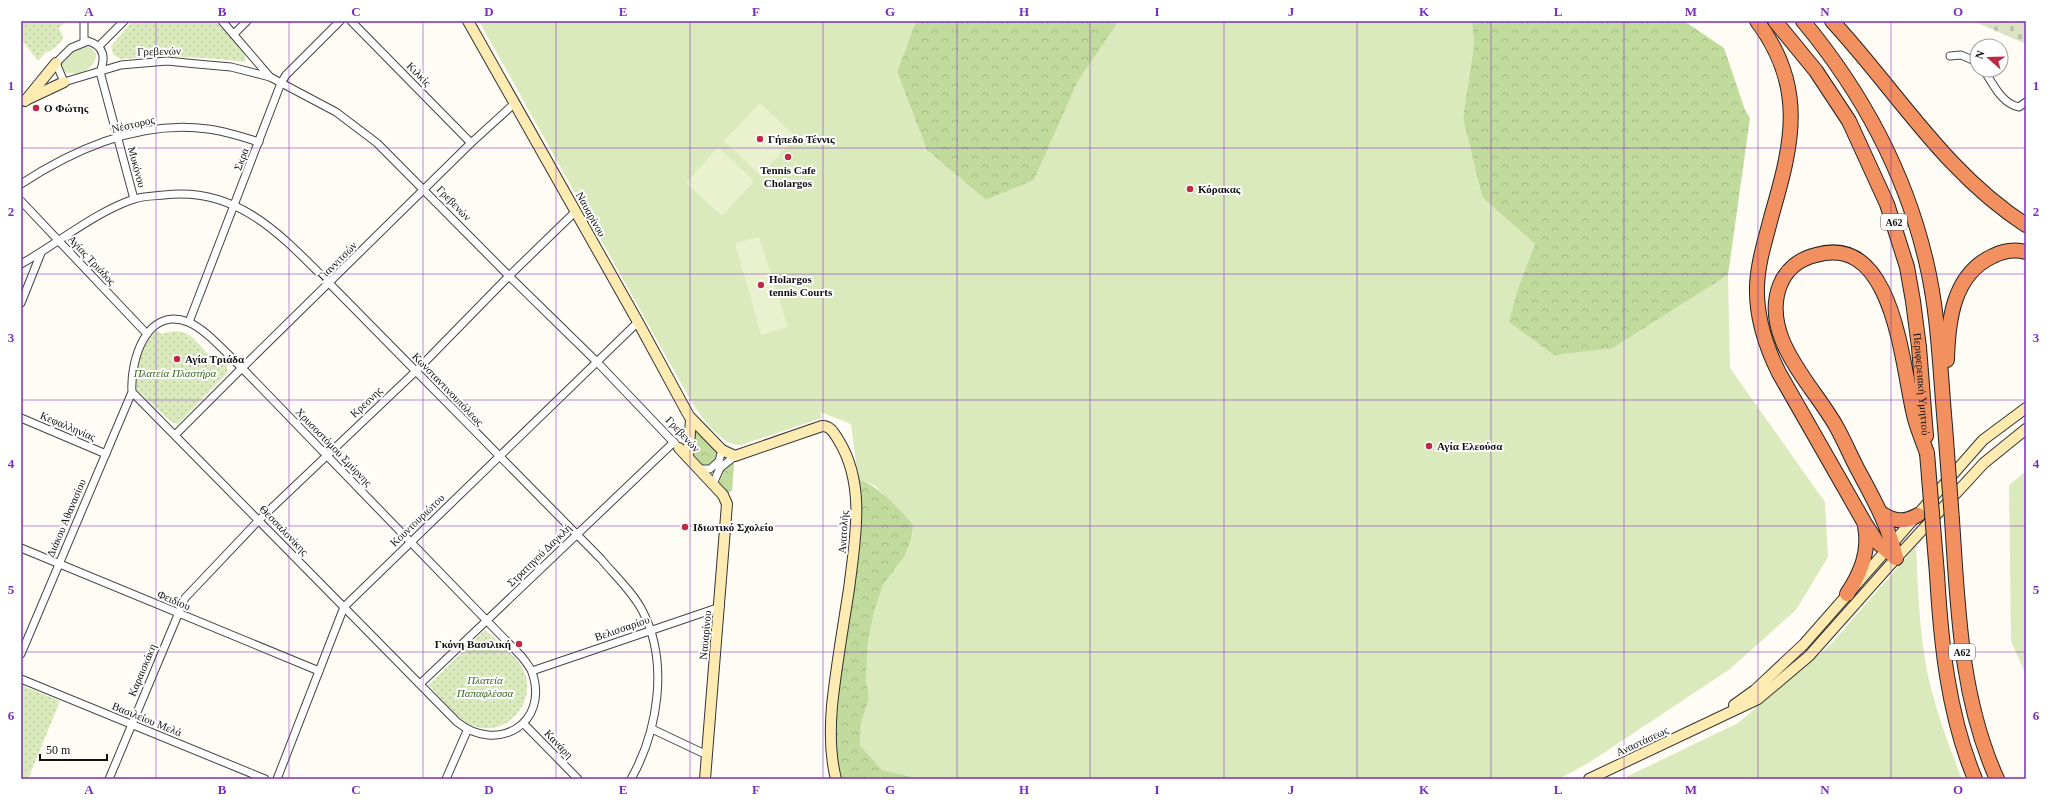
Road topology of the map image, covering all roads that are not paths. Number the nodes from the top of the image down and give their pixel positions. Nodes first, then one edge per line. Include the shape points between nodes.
1 (84, 21) edge
2 (124, 21) edge
3 (222, 21) edge
4 (247, 21) edge
5 (340, 21) edge
6 (351, 21) edge
7 (468, 21) edge
8 (1757, 21) edge
9 (1776, 21) edge
10 (1802, 21) edge
11 (1832, 21) edge
12 (234, 34) junction
13 (84, 41) junction
14 (99, 46) junction
15 (1950, 56) dead end
16 (1969, 58) edge
17 (56, 63) junction
18 (100, 72) junction
19 (270, 77) junction
20 (1989, 78) edge
21 (64, 82) junction
22 (282, 83) junction
23 (23, 102) edge
24 (2026, 102) edge
25 (514, 103) junction
26 (118, 138) junction
27 (258, 142) junction
28 (471, 143) junction
29 (21, 184) edge
30 (424, 190) junction
31 (134, 199) junction
32 (21, 201) edge
33 (235, 206) junction
34 (576, 211) junction
35 (2026, 225) edge
36 (59, 241) junction
37 (41, 252) junction
38 (2026, 252) edge
39 (21, 264) edge
40 (509, 276) junction
41 (330, 284) junction
42 (21, 303) edge
43 (189, 322) junction
44 (638, 322) junction
45 (147, 334) junction
46 (597, 362) junction
47 (242, 368) junction
48 (416, 371) junction
49 (132, 392) junction
50 (2026, 408) edge
51 (21, 418) edge
52 (691, 420) junction
53 (1945, 426) junction
54 (2026, 429) edge
55 (176, 435) junction
56 (676, 445) junction
57 (722, 450) junction
58 (1927, 453) junction
59 (106, 454) junction
60 (326, 455) junction
61 (498, 456) junction
62 (735, 456) junction
63 (688, 457) junction
64 (699, 469) junction
65 (713, 484) junction
66 (723, 495) joint
67 (1880, 512) junction
68 (1918, 515) junction
69 (259, 520) junction
70 (1864, 522) junction
71 (576, 535) junction
72 (411, 541) junction
73 (21, 548) edge
74 (1891, 551) junction
75 (59, 564) junction
76 (1847, 594) junction
77 (720, 607) junction
78 (344, 608) junction
79 (178, 614) junction
80 (486, 622) junction
81 (651, 630) junction
82 (21, 654) edge
83 (319, 671) junction
84 (532, 671) junction
85 (21, 679) edge
86 (420, 684) junction
87 (132, 724) junction
88 (524, 724) junction
89 (1706, 725) junction
90 (652, 729) junction
91 (467, 731) junction
92 (707, 755) junction
93 (109, 779) edge
94 (265, 779) edge
95 (277, 779) edge
96 (446, 779) edge
97 (578, 779) edge
98 (631, 779) edge
99 (705, 779) edge
100 (836, 779) edge
101 (1589, 779) edge
102 (1975, 779) edge
103 (1997, 779) edge

1 - 13 street
2 - 14 street
3 - 12 street
4 - 12 street
5 - 22 street, Σκρα via 286,75
6 - 28 street, Κιλκίς
7 - 25 street, Ναυαρίνου
8 - 70 highway via 1783,70 1791,108 1789,151 1760,262 1757,285 1761,329 1767,350 1779,373
9 - 58 highway, Περιφερειακή Υμηττού / Α62 via 1816,71 1849,121 1888,204 1907,267 1913,301
10 - 53 highway, Περιφερειακή Υμηττού / Α62 via 1861,101 1877,129 1905,192 1926,262 1940,352
11 - 35 highway via 1935,145 1984,194
12 - 19 street
13 - 14 street
13 - 17 street via 71,48
14 - 18 street via 104,58
15 - 16 street via 1961,55
17 - 21 street
17 - 23 street
18 - 19 street, Γρεβενών via 121,65 167,61 232,67
18 - 21 street
18 - 26 street, Μυκόνου
19 - 22 street, Γρεβενών
20 - 24 street via 2005,101 2012,106 2019,107
21 - 23 street
22 - 27 street, Σκρα
22 - 30 street, Γρεβενών via 336,112 377,143
25 - 28 street, Γιαννιτσών
25 - 34 street, Ναυαρίνου
26 - 27 street, Νέστορος via 148,130 175,127 208,129
26 - 29 street, Νέστορος via 85,148
26 - 31 street, Μυκόνου
27 - 33 street, Σκρα
28 - 30 street, Γιαννιτσών
30 - 40 street, Γρεβενών
30 - 41 street, Γιαννιτσών
31 - 33 street, Κωνσταντινουπόλεως via 190,194 226,201
31 - 36 street, Κωνσταντινουπόλεως
32 - 36 street, Αγίας Τριάδος
33 - 41 street, Κωνσταντινουπόλεως via 262,220
33 - 43 street, Σκρα
34 - 40 street, Κρεσνης
34 - 44 street, Ναυαρίνου
36 - 37 street, Κωνσταντινουπόλεως
36 - 45 street, Αγίας Τριάδος
37 - 39 street, Κωνσταντινουπόλεως
37 - 42 street
38 - 53 highway via 2010,250 1983,260 1972,270 1957,295 1949,328
40 - 46 street, Γρεβενών
40 - 48 street, Κρεσνης
41 - 47 street, Γιαννιτσών
41 - 48 street, Κωνσταντινουπόλεως
43 - 45 street via 169,320 160,323
43 - 47 street, Χρυσοστόμου Σμύρνης
44 - 46 street, Κουντουριώτου
44 - 52 street, Ναυαρίνου
45 - 49 street via 134,362
46 - 56 street, Γρεβενών
46 - 61 street, Κουντουριώτου
47 - 55 street, Γιαννιτσών
47 - 60 street, Χρυσοστόμου Σμύρνης
48 - 60 street, Κρεσνης
48 - 61 street, Κωνσταντινουπόλεως
49 - 55 street, Θεσσαλονίκης
49 - 59 street, Διάκου Αθανασίου
50 - 68 street via 1983,440
51 - 59 street, Κεφαλληνίας
52 - 57 street, Ναυαρίνου
52 - 63 street
53 - 103 highway, Περιφερειακή Υμηττού / Α62, bridge via 1960,627 1967,685 1982,741
54 - 74 street via 1984,463
55 - 69 street, Θεσσαλονίκης
56 - 63 street, Γρεβενών
56 - 71 street, Στρατηγού Δαγκλή
57 - 62 street, Ναυαρίνου
57 - 64 street via 719,461 710,469
58 - 67 highway via 1915,420 1895,320 1883,291 1873,276 1857,261 1839,254 1822,253 1798,263 1789,270 1777,293 1776,304 1784,345 1836,426
58 - 102 highway, Περιφερειακή Υμηττού / Α62, bridge via 1939,612 1948,691
59 - 75 street, Διάκου Αθανασίου
60 - 69 street, Κρεσνης
60 - 72 street, Χρυσοστόμου Σμύρνης
61 - 71 street, Κωνσταντινουπόλεως
61 - 72 street, Κουντουριώτου
62 - 65 street, Ανατολής via 720,468
62 - 100 street, Ανατολής via 828,426 842,447 854,481 857,516 854,559 832,708 831,749
63 - 64 street, Γρεβενών
64 - 65 street, Γρεβενών
65 - 66 street, Γρεβενών
66 - 77 street, Ναυαρίνου via 727,504
67 - 68 highway via 1895,520 1907,520
67 - 74 highway
68 - 74 street
69 - 78 street, Θεσσαλονίκης
69 - 79 street, Κρεσνης via 185,598
70 - 74 highway via 1872,536
70 - 76 highway via 1865,555
71 - 80 street, Στρατηγού Δαγκλή
71 - 81 street, Κωνσταντινουπόλεως via 626,588
72 - 78 street, Κουντουριώτου
72 - 80 street, Χρυσοστόμου Σμύρνης
73 - 75 street, Φειδίου
74 - 76 street
74 - 89 street via 1809,656 1758,699
75 - 79 street, Φειδίου
75 - 82 street, Διάκου Αθανασίου
76 - 89 street via 1804,644 1755,690
77 - 81 street, Βελισσαρίου
77 - 92 street, Ναυαρίνου
78 - 83 street, Κουντουριώτου
78 - 86 street, Θεσσαλονίκης
79 - 83 street, Φειδίου
79 - 87 street, Καραισκάκη
80 - 84 street, Χρυσοστόμου Σμύρνης via 522,657
80 - 86 street, Στρατηγού Δαγκλή
81 - 84 street, Βελισσαρίου
81 - 90 street, Κωνσταντινουπόλεως via 657,668
83 - 95 street, Κουντουριώτου
84 - 88 street via 534,699
85 - 87 street, Βασιλείου Μελά
86 - 91 street
87 - 93 street, Καραισκάκη
87 - 94 street, Βασιλείου Μελά
88 - 91 street via 500,736
88 - 97 street, Κανάρη
89 - 101 street, Αναστάσεως
90 - 92 street
90 - 98 street, Κωνσταντινουπόλεως via 642,760
91 - 96 street
92 - 99 street, Ναυαρίνου

